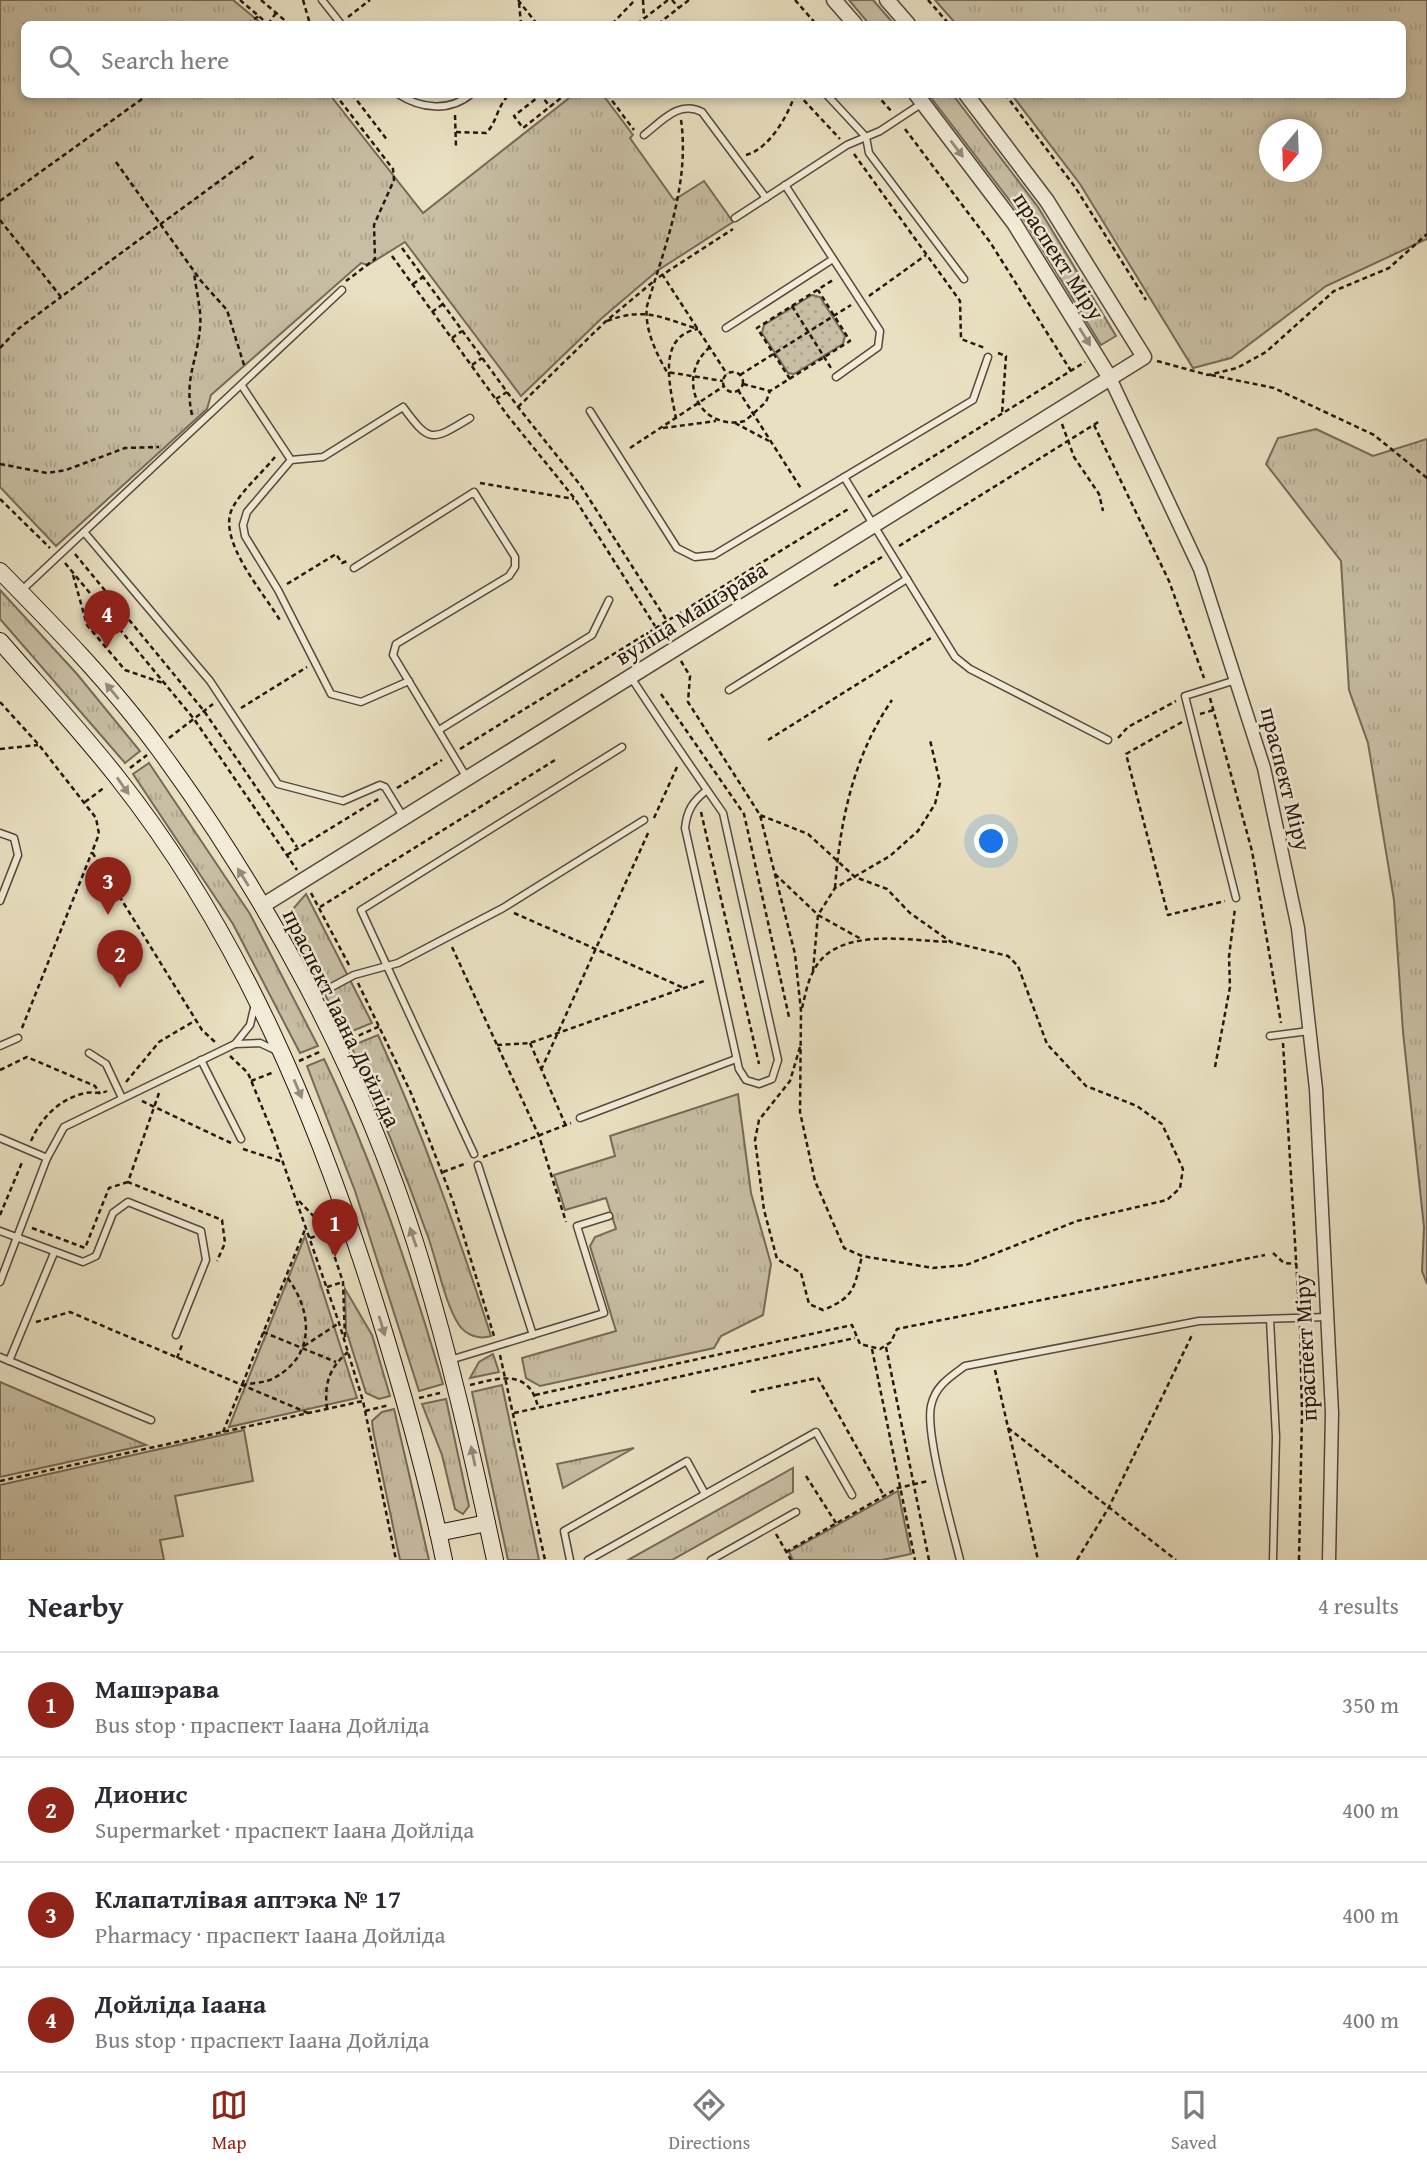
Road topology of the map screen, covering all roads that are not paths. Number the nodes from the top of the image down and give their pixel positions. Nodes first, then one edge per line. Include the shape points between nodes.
1 (322, 0) edge
2 (834, 0) edge
3 (887, 0) edge
4 (339, 21) edge
5 (852, 21) edge
6 (905, 21) edge
7 (404, 98) edge
8 (465, 98) edge
9 (831, 98) edge
10 (969, 98) edge
11 (919, 99) edge
12 (644, 135) dead end
13 (866, 137) junction
14 (785, 185) junction
15 (765, 198) junction
16 (735, 218) dead end
17 (833, 259) junction
18 (964, 279) dead end
19 (342, 290) road end
20 (726, 328) dead end
21 (988, 357) dead end
22 (1144, 357) joint
23 (836, 377) road end
24 (1110, 378) junction
25 (242, 386) junction
26 (590, 411) dead end
27 (470, 418) dead end
28 (291, 460) junction
29 (844, 477) junction
30 (873, 526) junction
31 (84, 532) junction
32 (354, 568) dead end
33 (0, 571) edge
34 (907, 579) junction
35 (20, 592) junction
36 (609, 600) dead end
37 (0, 641) edge
38 (630, 678) junction
39 (1236, 680) junction
40 (409, 681) junction
41 (729, 690) dead end
42 (439, 730) junction
43 (1108, 740) road end
44 (622, 747) dead end
45 (468, 779) junction
46 (707, 790) junction
47 (405, 820) junction
48 (644, 820) dead end
49 (0, 833) edge
50 (1236, 898) road end
51 (0, 901) edge
52 (262, 906) junction
53 (389, 966) junction
54 (256, 998) junction
55 (311, 998) junction
56 (1311, 1031) junction
57 (1270, 1036) dead end
58 (18, 1038) road end
59 (235, 1044) junction
60 (0, 1046) edge
61 (89, 1053) dead end
62 (736, 1059) junction
63 (201, 1060) junction
64 (285, 1060) junction
65 (126, 1096) junction
66 (580, 1118) road end
67 (0, 1138) edge
68 (241, 1139) dead end
69 (474, 1154) dead end
70 (47, 1158) junction
71 (478, 1165) dead end
72 (609, 1216) dead end
73 (0, 1231) edge
74 (16, 1237) junction
75 (54, 1254) junction
76 (0, 1282) edge
77 (1326, 1317) junction
78 (1270, 1319) junction
79 (176, 1335) dead end
80 (533, 1335) junction
81 (0, 1357) edge
82 (450, 1360) junction
83 (9, 1362) junction
84 (151, 1420) dead end
85 (705, 1493) junction
86 (852, 1495) dead end
87 (796, 1512) dead end
88 (487, 1523) junction
89 (438, 1533) junction
90 (444, 1560) edge
91 (495, 1560) edge
92 (570, 1560) edge
93 (588, 1560) edge
94 (711, 1560) edge
95 (960, 1560) edge
96 (1273, 1560) edge
97 (1329, 1560) edge

1 - 4 lane
2 - 5 street
3 - 6 street
7 - 8 lane via 444,107
9 - 13 lane
10 - 22 street, праспект Міру via 1047,201
11 - 13 lane via 898,119
11 -> 24 street, праспект Міру via 1014,223
12 - 15 lane via 680,108 691,106 702,112
13 - 14 lane
13 - 18 lane via 869,153
14 - 15 lane
14 - 17 lane
15 - 16 lane
17 - 20 lane
17 - 23 lane via 880,331 881,340 871,354
19 - 25 lane
21 - 29 lane via 973,400
22 - 24 street, вуліца Машэрава
24 - 30 street, вуліца Машэрава
24 - 39 street, праспект Міру via 1200,569
25 - 28 lane
25 - 31 lane
26 - 29 lane via 677,548 695,556 714,555
27 - 28 lane via 431,438 403,407 323,457
28 - 40 lane via 247,512 245,536 331,694 361,702
29 - 30 lane
30 - 34 lane
30 - 38 street, вуліца Машэрава
31 - 35 lane
31 - 47 lane via 210,681 278,784 343,801 380,785
32 - 40 lane via 474,492 515,556 509,576 396,644 393,655
33 - 35 main road, праспект Іаана Дойліда
34 - 41 lane
34 - 43 lane via 955,657
52 -> 35 main road, праспект Іаана Дойліда via 158,747 89,663
36 - 42 lane via 592,635
37 -> 54 main road via 118,778 220,933
38 - 45 street, вуліца Машэрава
38 - 46 lane
39 - 50 lane via 1185,696
39 - 56 street, праспект Міру via 1264,768 1298,928
40 - 42 lane
42 - 45 lane
44 - 53 lane via 361,910
45 - 47 street, вуліца Машэрава
46 - 62 lane via 687,812 685,828
46 - 62 lane via 723,813 778,1067 772,1079 752,1084 741,1075
47 - 52 street, вуліца Машэрава
48 - 53 lane via 503,908
49 - 51 lane via 14,838 18,855
52 - 55 main road, праспект Іаана Дойліда
53 - 55 lane via 354,975
53 - 69 lane
54 - 59 lane via 250,1025
54 - 64 main road
82 -> 55 main road, праспект Іаана Дойліда via 396,1191
56 - 57 lane
56 - 77 street, праспект Міру
58 - 60 lane
59 - 63 lane
59 - 64 lane via 260,1043
61 - 65 lane via 106,1064
62 - 66 lane
63 - 65 lane
63 - 68 lane
64 -> 89 main road via 320,1140 359,1250 405,1401
65 - 70 lane via 64,1127
67 - 70 lane
70 - 74 lane
71 - 80 lane
72 - 80 lane via 577,1226 604,1313
73 - 74 lane
74 - 75 lane
74 - 76 lane
75 - 79 lane via 83,1262 96,1256 113,1213 128,1202 201,1231 206,1261
75 - 83 lane
77 - 78 lane
77 - 97 street, праспект Міру via 1332,1413
78 - 95 lane via 1199,1321 993,1360 965,1366 942,1383 931,1405 930,1430
78 - 96 lane via 1276,1437
80 - 82 lane
81 - 83 lane
88 -> 82 main road, праспект Іаана Дойліда
83 - 84 lane
85 - 86 lane via 816,1432
85 - 92 lane via 687,1461 564,1531
85 - 93 lane
87 - 94 lane
88 - 89 main road
88 - 91 main road, праспект Іаана Дойліда
89 - 90 main road

